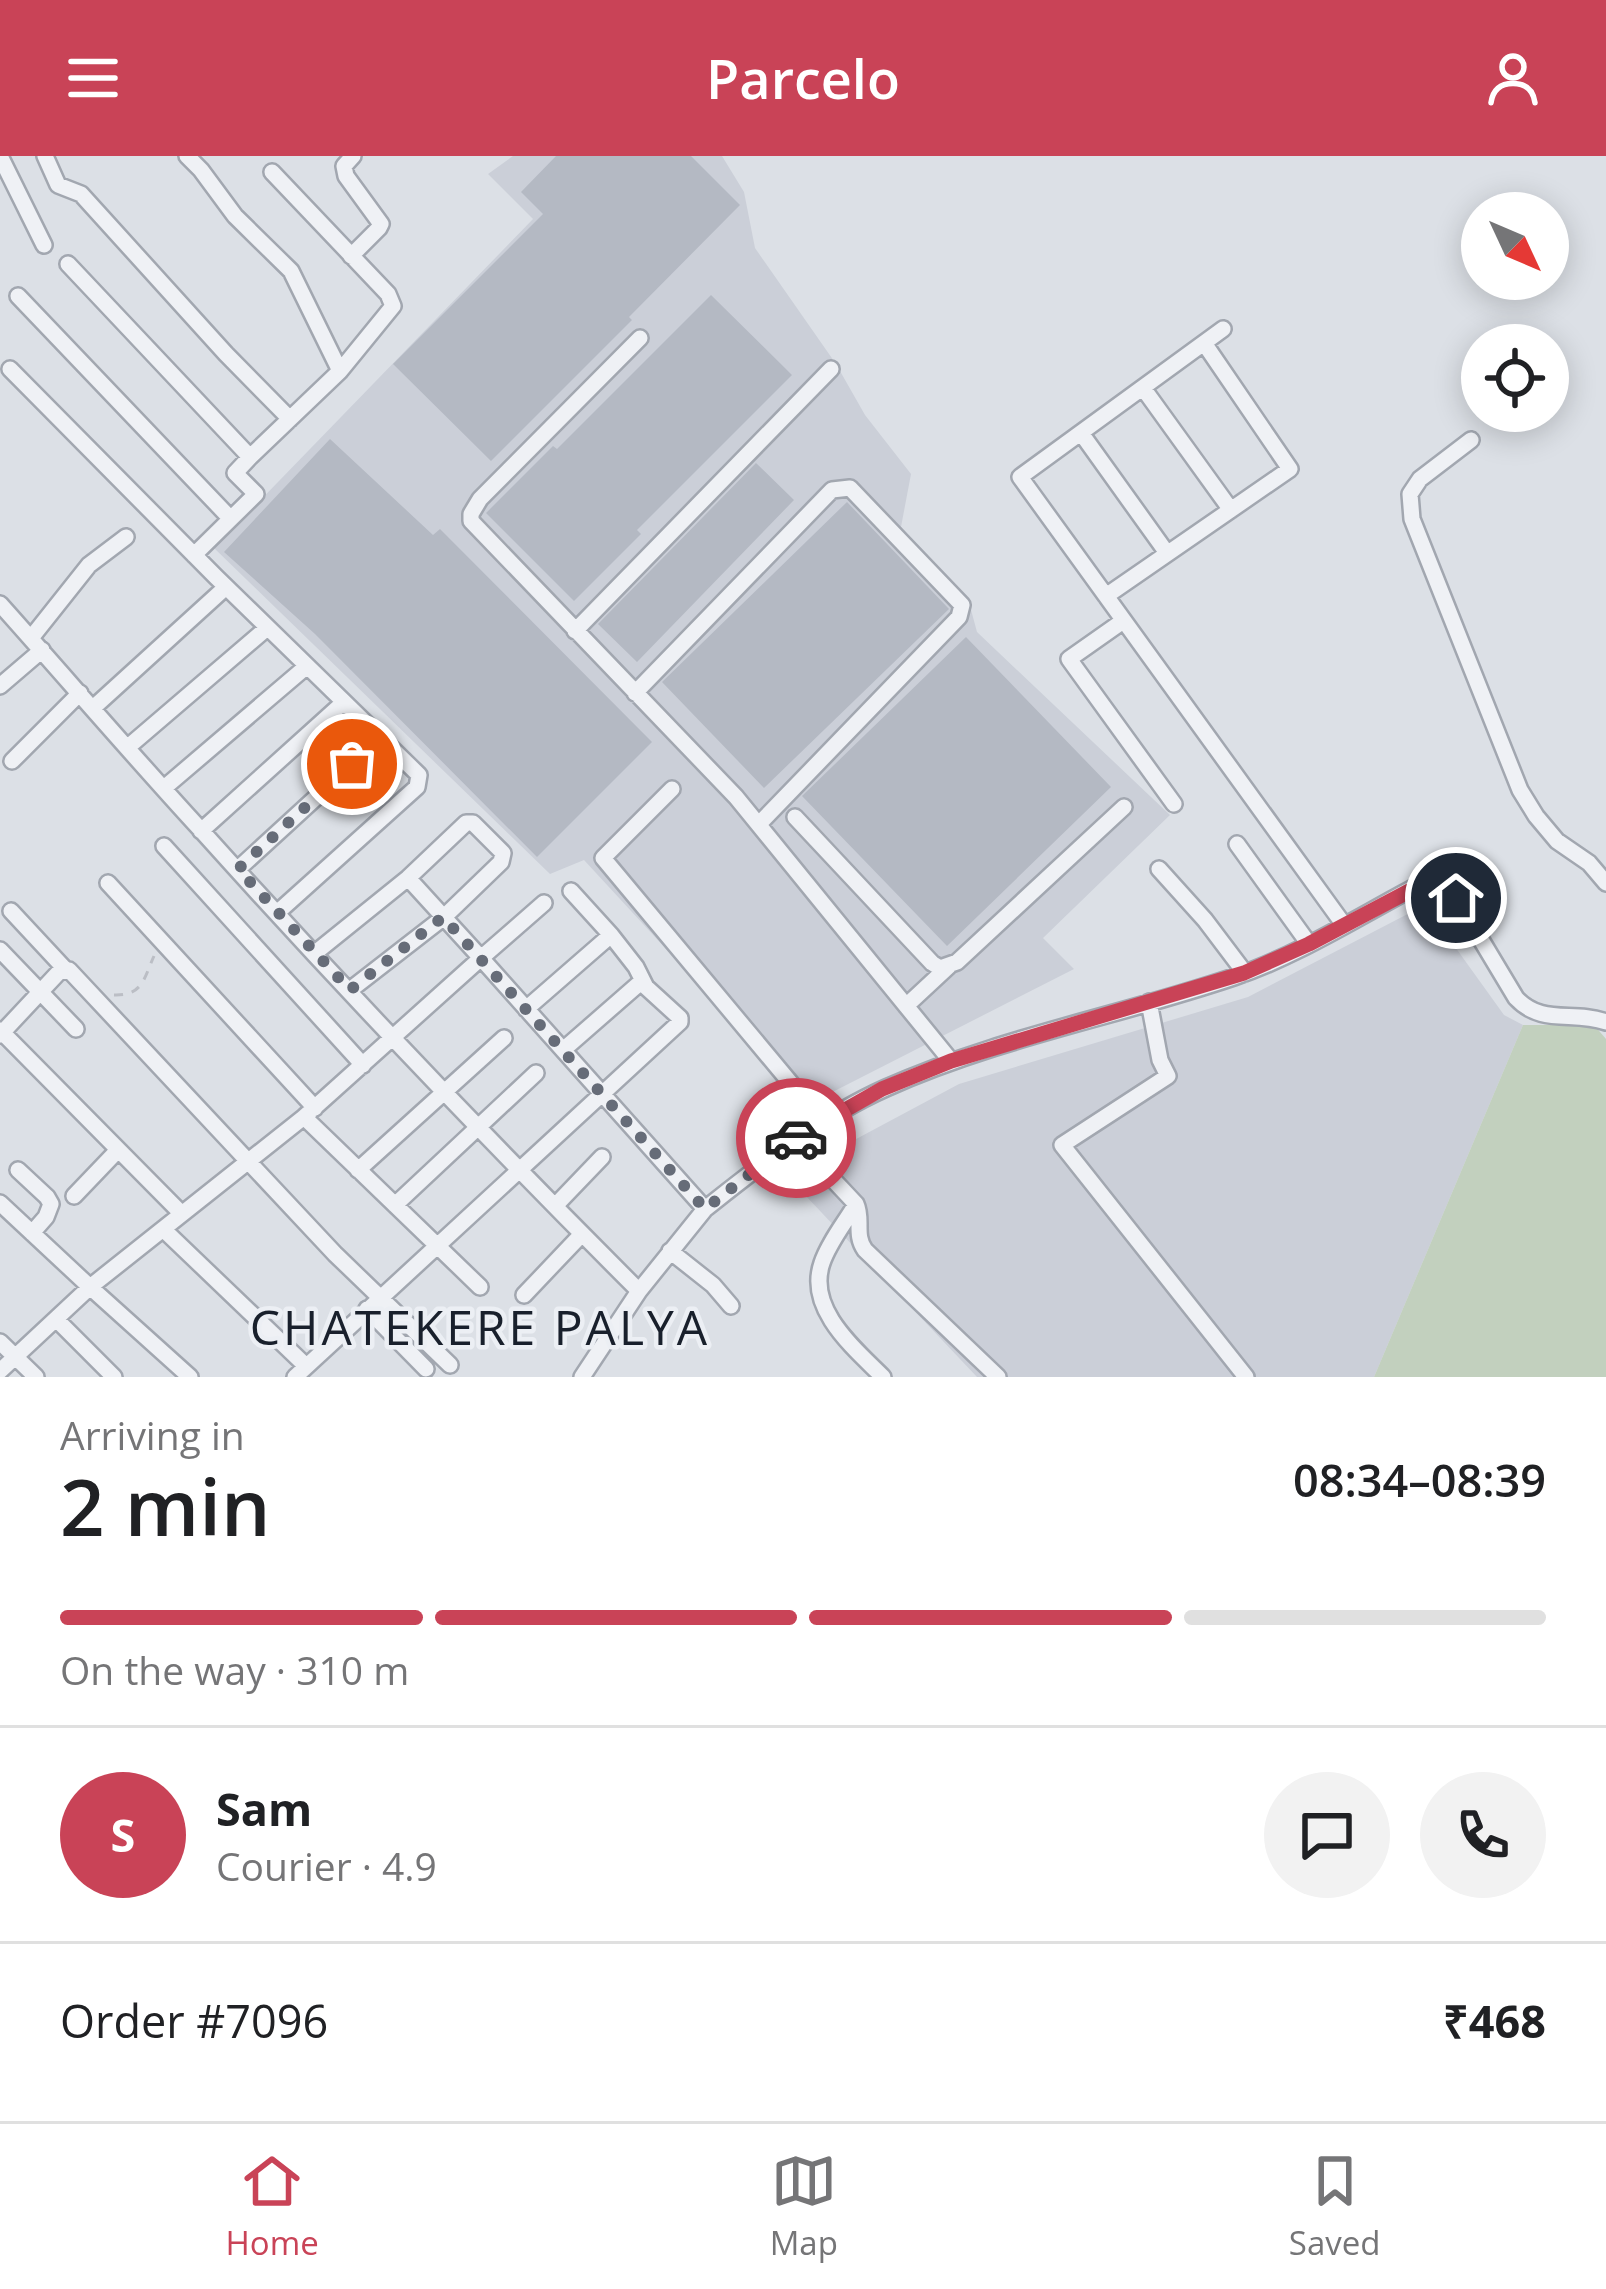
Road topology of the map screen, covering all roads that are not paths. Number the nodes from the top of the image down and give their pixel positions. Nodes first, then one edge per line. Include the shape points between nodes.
1 (0, 156) edge
2 (45, 156) edge
3 (187, 156) edge
4 (344, 159) edge
5 (272, 172) dead end
6 (44, 244) dead end
7 (351, 256) junction
8 (68, 264) dead end
9 (18, 296) dead end
10 (1223, 329) dead end
11 (640, 338) dead end
12 (1204, 343) junction
13 (10, 369) dead end
14 (831, 369) dead end
15 (340, 370) junction
16 (1142, 388) junction
17 (290, 419) junction
18 (1081, 433) junction
19 (1471, 440) dead end
20 (250, 457) junction
21 (1231, 510) junction
22 (230, 518) junction
23 (126, 537) dead end
24 (1167, 554) junction
25 (194, 555) junction
26 (226, 587) junction
27 (1106, 596) junction
28 (0, 604) edge
29 (1123, 620) junction
30 (267, 628) junction
31 (575, 631) junction
32 (36, 644) junction
33 (307, 666) junction
34 (0, 686) edge
35 (80, 693) junction
36 (635, 693) junction
37 (344, 702) junction
38 (93, 708) junction
39 (381, 739) junction
40 (128, 747) junction
41 (11, 761) dead end
42 (164, 788) junction
43 (672, 789) dead end
44 (1174, 804) dead end
45 (1124, 807) dead end
46 (795, 817) dead end
47 (759, 824) junction
48 (201, 831) junction
49 (1237, 844) dead end
50 (164, 846) dead end
51 (1159, 868) dead end
52 (238, 869) junction
53 (409, 878) junction
54 (108, 883) dead end
55 (1606, 884) edge
56 (572, 891) dead end
57 (544, 903) dead end
58 (10, 911) dead end
59 (278, 913) junction
60 (443, 917) junction
61 (1344, 926) junction
62 (611, 935) junction
63 (1309, 944) junction
64 (0, 950) edge
65 (315, 953) junction
66 (481, 958) junction
67 (949, 966) junction
68 (65, 970) junction
69 (1244, 973) junction
70 (642, 981) junction
71 (350, 990) junction
72 (40, 992) junction
73 (1149, 1002) junction
74 (905, 1006) junction
75 (526, 1009) junction
76 (1606, 1022) edge
77 (76, 1029) dead end
78 (1, 1032) edge
79 (394, 1038) junction
80 (504, 1038) dead end
81 (563, 1050) junction
82 (951, 1061) junction
83 (363, 1065) junction
84 (536, 1073) dead end
85 (445, 1090) junction
86 (602, 1096) junction
87 (309, 1112) junction
88 (824, 1123) junction
89 (478, 1126) junction
90 (795, 1139) junction
91 (118, 1150) junction
92 (602, 1157) dead end
93 (249, 1161) junction
94 (18, 1169) dead end
95 (358, 1170) junction
96 (519, 1170) junction
97 (74, 1196) dead end
98 (0, 1203) edge
99 (856, 1204) junction
100 (395, 1205) junction
101 (555, 1206) junction
102 (705, 1209) junction
103 (182, 1214) junction
104 (163, 1229) junction
105 (32, 1233) junction
106 (582, 1234) junction
107 (436, 1244) junction
108 (670, 1251) junction
109 (90, 1287) junction
110 (480, 1287) dead end
111 (639, 1291) junction
112 (524, 1294) dead end
113 (373, 1303) junction
114 (730, 1306) dead end
115 (56, 1319) junction
116 (0, 1342) edge
117 (15, 1357) junction
118 (450, 1365) dead end
119 (426, 1369) dead end
120 (0, 1371) edge
121 (300, 1371) edge
122 (587, 1375) edge
123 (35, 1377) edge
124 (114, 1377) edge
125 (190, 1377) edge
126 (884, 1377) edge
127 (998, 1377) edge
128 (1246, 1377) edge

1 - 6 street
2 - 17 street via 58,185 81,194
3 - 15 street via 291,272
4 - 7 street via 346,176 380,224
5 - 7 street
7 - 15 street via 393,306
8 - 20 street
9 - 22 street
10 - 12 street
11 - 31 street via 471,514
12 - 16 street
12 - 21 street via 1290,469
13 - 25 street
14 - 31 street
15 - 17 street
16 - 18 street
16 - 21 street
17 - 20 street
18 - 24 street
18 - 27 street via 1020,477
19 - 55 street via 1420,479 1410,494 1412,519 1520,790 1557,841
20 - 22 street via 235,473 256,494
21 - 24 street
22 - 25 street
23 - 32 street via 88,565
24 - 27 street
25 - 26 street
26 - 30 street
26 - 38 street
27 - 29 street
28 - 32 street
29 - 44 street via 1069,659
29 - 61 street
30 - 33 street
30 - 40 street
31 - 36 street
32 - 34 street
32 - 35 street
33 - 37 street
33 - 42 street
35 - 38 street
35 - 41 street
36 - 47 street
36 - 47 street via 843,487 962,605
37 - 39 street
37 - 48 street
38 - 40 street
39 - 52 street
39 - 59 street via 419,775 416,788
40 - 42 street
42 - 48 street
43 - 88 street via 603,858
45 - 67 street
46 - 67 street via 932,963
47 - 74 street
48 - 52 street
49 - 63 street
50 - 83 street
51 - 69 street
52 - 59 street
53 - 60 street
53 - 60 street via 470,822 503,853
53 - 65 street
54 - 87 street
56 - 62 street
57 - 66 street
58 - 68 street
59 - 65 street
60 - 66 street
60 - 71 street
61 - 63 street
61 - 76 street via 1413,889 1443,889 1525,1008
62 - 70 street
62 - 75 street
63 - 69 street
64 - 72 street
65 - 71 street
66 - 75 street
66 - 79 street
67 - 74 street
68 - 72 street
68 - 93 street
69 - 73 street
70 - 81 street
70 - 86 street via 680,1022
71 - 79 street
72 - 77 street
72 - 78 street
73 - 82 street
73 - 128 street via 1168,1076 1062,1145
74 - 82 street
75 - 81 street
78 - 91 street
79 - 83 street
79 - 85 street
80 - 85 street
81 - 86 street
82 - 88 street
83 - 87 street
84 - 89 street
85 - 89 street
85 - 95 street
86 - 96 street
86 - 102 street
87 - 93 street
87 - 95 street
88 - 90 street
89 - 96 street
89 - 100 street
90 - 99 street
90 - 102 street
91 - 97 street
91 - 103 street
92 - 101 street
93 - 103 street
93 - 113 street
94 - 105 street via 51,1204
95 - 100 street
96 - 101 street
96 - 107 street
98 - 105 street
99 - 126 street via 824,1258 821,1297 829,1317
99 - 127 street via 865,1250
100 - 107 street
101 - 106 street
102 - 108 street
103 - 104 street
104 - 109 street
104 - 121 street
105 - 109 street
106 - 111 street
106 - 112 street
107 - 110 street
107 - 113 street
108 - 111 street
108 - 114 street
109 - 115 street
109 - 125 street
111 - 122 street
113 - 118 street
113 - 119 street
113 - 121 street
115 - 117 street
115 - 124 street
116 - 117 street
117 - 120 street
117 - 123 street

